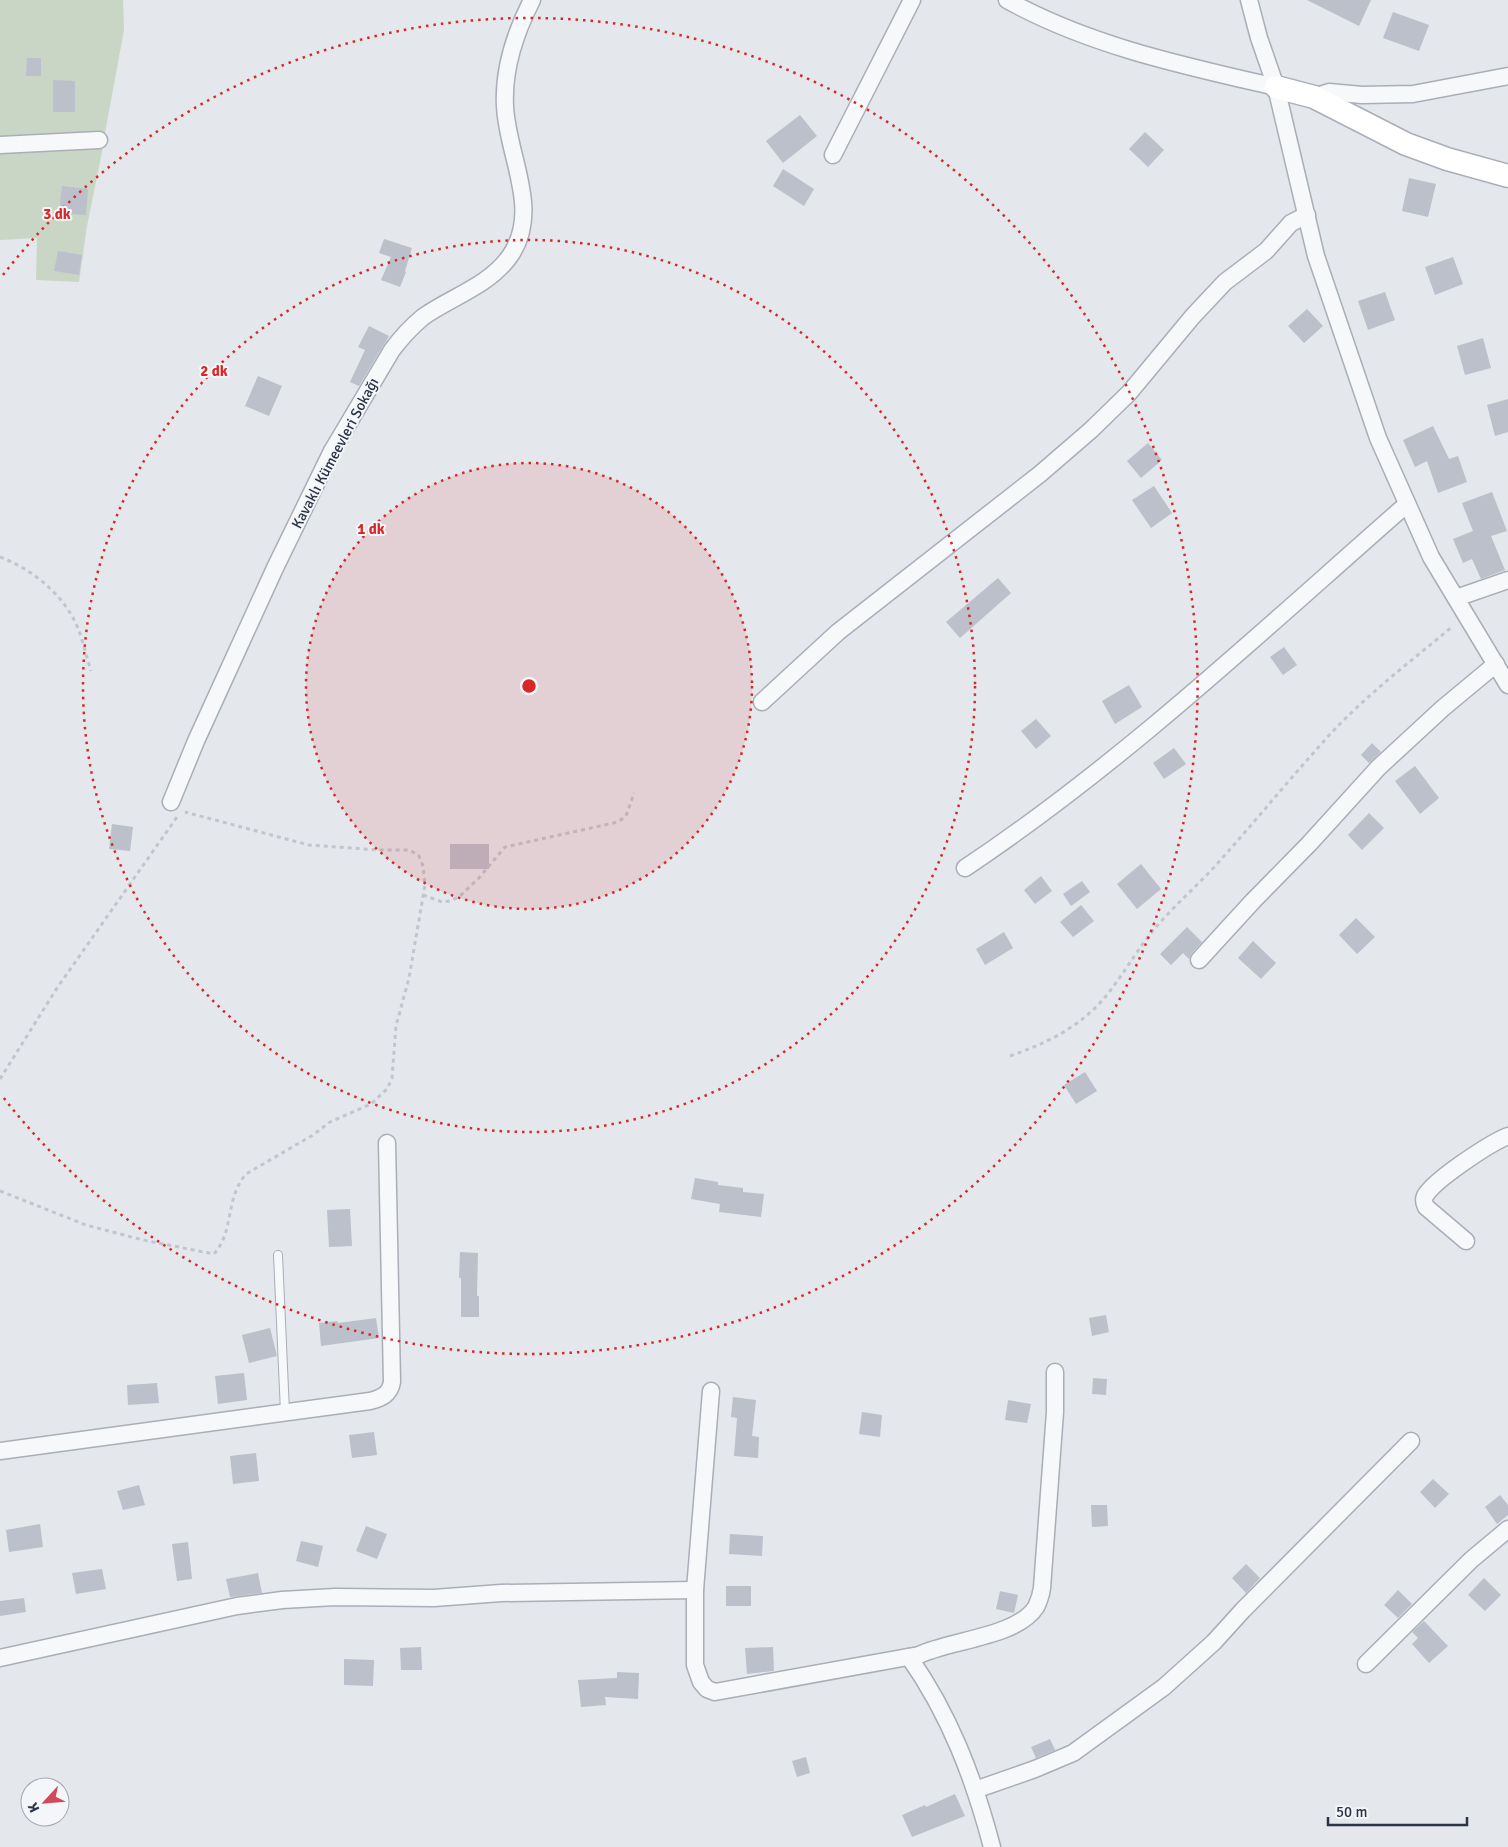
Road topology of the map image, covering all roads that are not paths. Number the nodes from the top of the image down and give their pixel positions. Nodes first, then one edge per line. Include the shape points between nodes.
1 (532, 0) edge
2 (912, 0) edge
3 (1007, 0) edge
4 (1249, 0) edge
5 (1508, 76) edge
6 (1276, 87) junction
7 (1314, 97) junction
8 (99, 140) dead end
9 (0, 145) edge
10 (832, 155) dead end
11 (1508, 176) edge
12 (1307, 215) junction
13 (1407, 504) junction
14 (1508, 580) edge
15 (1456, 598) junction
16 (1496, 664) junction
17 (1508, 685) edge
18 (762, 702) dead end
19 (171, 802) dead end
20 (965, 868) dead end
21 (1199, 960) dead end
22 (1508, 1136) edge
23 (387, 1143) dead end
24 (1466, 1241) dead end
25 (278, 1255) dead end
26 (1055, 1372) dead end
27 (711, 1391) dead end
28 (286, 1412) junction
29 (1411, 1441) dead end
30 (0, 1451) edge
31 (1508, 1529) edge
32 (695, 1590) junction
33 (909, 1657) junction
34 (0, 1658) edge
35 (1366, 1664) dead end
36 (976, 1790) junction
37 (992, 1847) edge

1 - 19 street, Kavaklı Kümeevleri Sokağı via 515,40 506,80 505,106 525,220 518,243 500,269 424,317 402,337 388,356 332,451 279,560
2 - 10 street
3 - 6 street via 1048,21 1164,61
4 - 6 street via 1258,38
5 - 7 street via 1413,94 1329,92
6 - 7 street
6 - 12 street
7 - 11 street via 1406,144
8 - 9 street
12 - 13 street via 1316,256 1378,438
12 - 18 street via 1291,223 1266,251 1225,282 1140,381 1091,430 838,632
13 - 15 street via 1431,557
13 - 20 street via 1151,728 1074,790
14 - 15 street
15 - 16 street
16 - 17 street
16 - 21 street via 1378,768
22 - 24 street via 1473,1156 1425,1196 1426,1207
23 - 28 street via 391,1388 386,1395 370,1401
25 - 28 lane
26 - 33 street via 1040,1599 1023,1620 997,1632
27 - 32 street
28 - 30 street
29 - 36 street via 1214,1642 1164,1687 1073,1752
31 - 35 street via 1471,1560
32 - 33 street via 695,1665 701,1682 715,1692
32 - 34 street via 282,1600 237,1606
33 - 36 street via 938,1701
36 - 37 street

